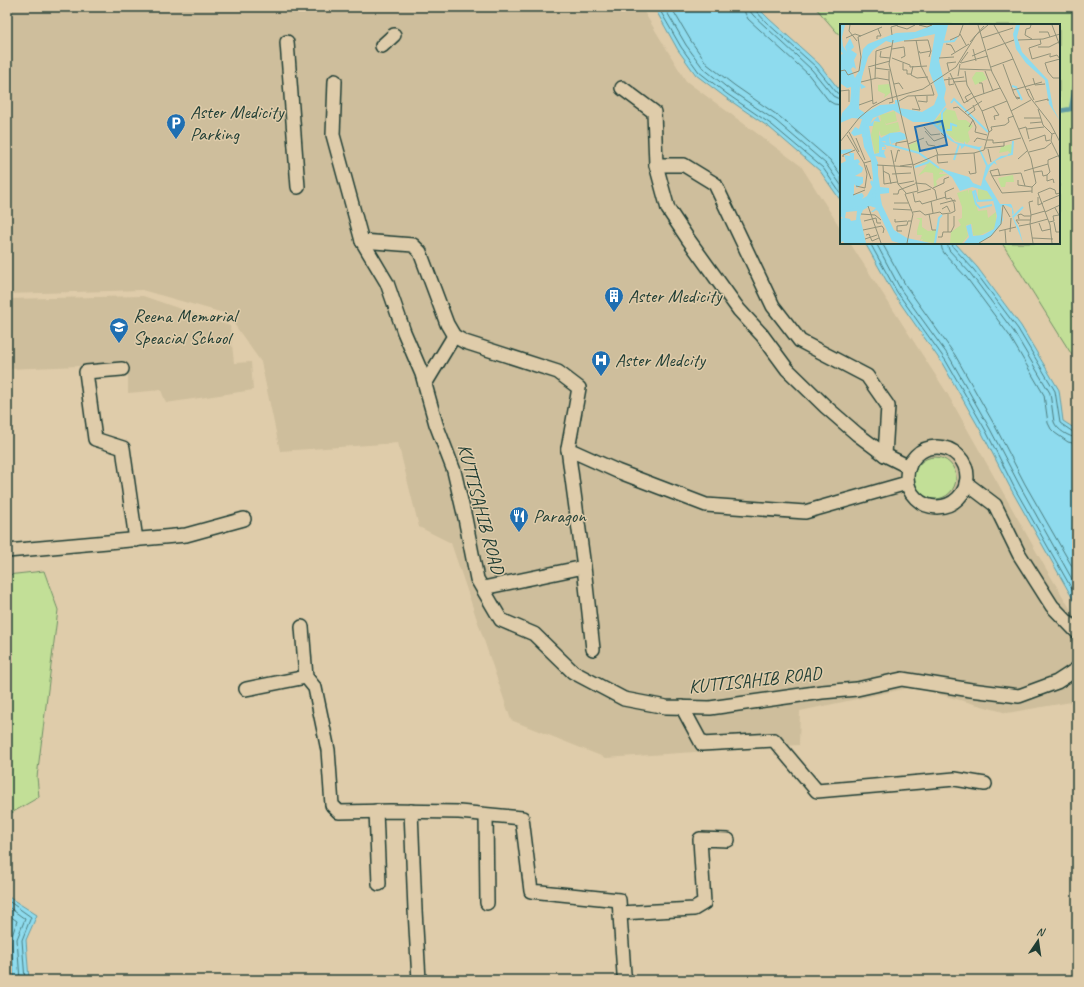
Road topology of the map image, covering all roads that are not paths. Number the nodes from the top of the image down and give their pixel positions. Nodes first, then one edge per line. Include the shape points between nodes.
1 (394, 35) dead end
2 (287, 42) dead end
3 (382, 46) dead end
4 (335, 81) dead end
5 (622, 88) dead end
6 (656, 165) junction
7 (298, 188) dead end
8 (362, 241) junction
9 (454, 336) junction
10 (122, 370) dead end
11 (425, 384) junction
12 (568, 449) junction
13 (885, 455) junction
14 (909, 467) junction
15 (907, 483) junction
16 (966, 483) junction
17 (244, 519) dead end
18 (136, 540) junction
19 (7, 551) edge
20 (584, 567) junction
21 (483, 588) junction
22 (302, 627) dead end
23 (1077, 632) edge
24 (593, 649) dead end
25 (1077, 669) edge
26 (306, 677) junction
27 (246, 689) dead end
28 (682, 707) junction
29 (985, 784) dead end
30 (376, 811) junction
31 (411, 811) junction
32 (486, 815) junction
33 (728, 840) dead end
34 (380, 884) dead end
35 (487, 903) dead end
36 (620, 912) junction
37 (419, 980) edge
38 (626, 980) edge

1 - 3 street
2 - 7 street
4 - 8 street, KUTTISAHIB ROAD via 333,135
5 - 6 street via 654,112
6 - 13 street via 668,209 739,310 787,368 826,407
6 - 13 street via 684,165 715,184 773,306 786,324 800,341 867,376 888,406
8 - 9 street via 413,244 420,252
8 - 11 street, KUTTISAHIB ROAD via 387,283
9 - 11 street
9 - 12 street via 465,342 558,372 578,388
10 - 18 street via 86,372 95,438 123,448
11 - 21 street, KUTTISAHIB ROAD via 436,424 454,471 477,579
12 - 15 street via 706,505 805,512
12 - 20 street
13 - 14 street
14 - 15 street
14 - 16 street via 911,460 920,452 942,448 953,452 962,461 966,471
15 - 16 street via 912,494 920,502 942,506 954,502 962,494
16 - 23 street via 995,505 1019,554 1052,606
17 - 18 street via 186,535
18 - 19 street
20 - 21 street
20 - 24 street
21 - 28 street, KUTTISAHIB ROAD via 501,620 534,634 573,672 624,699 666,707
22 - 26 street
25 - 28 street, KUTTISAHIB ROAD via 1057,682 1019,696 902,680 857,689 710,708
26 - 27 street
26 - 30 street via 316,688 328,750 332,805 339,812
28 - 29 street via 702,744 774,740 817,791 955,779
30 - 31 street
30 - 34 street
31 - 32 street
31 - 37 street
32 - 35 street
32 - 36 street via 522,818 531,892 619,900
33 - 36 street via 700,839 704,903 694,909
36 - 38 street

